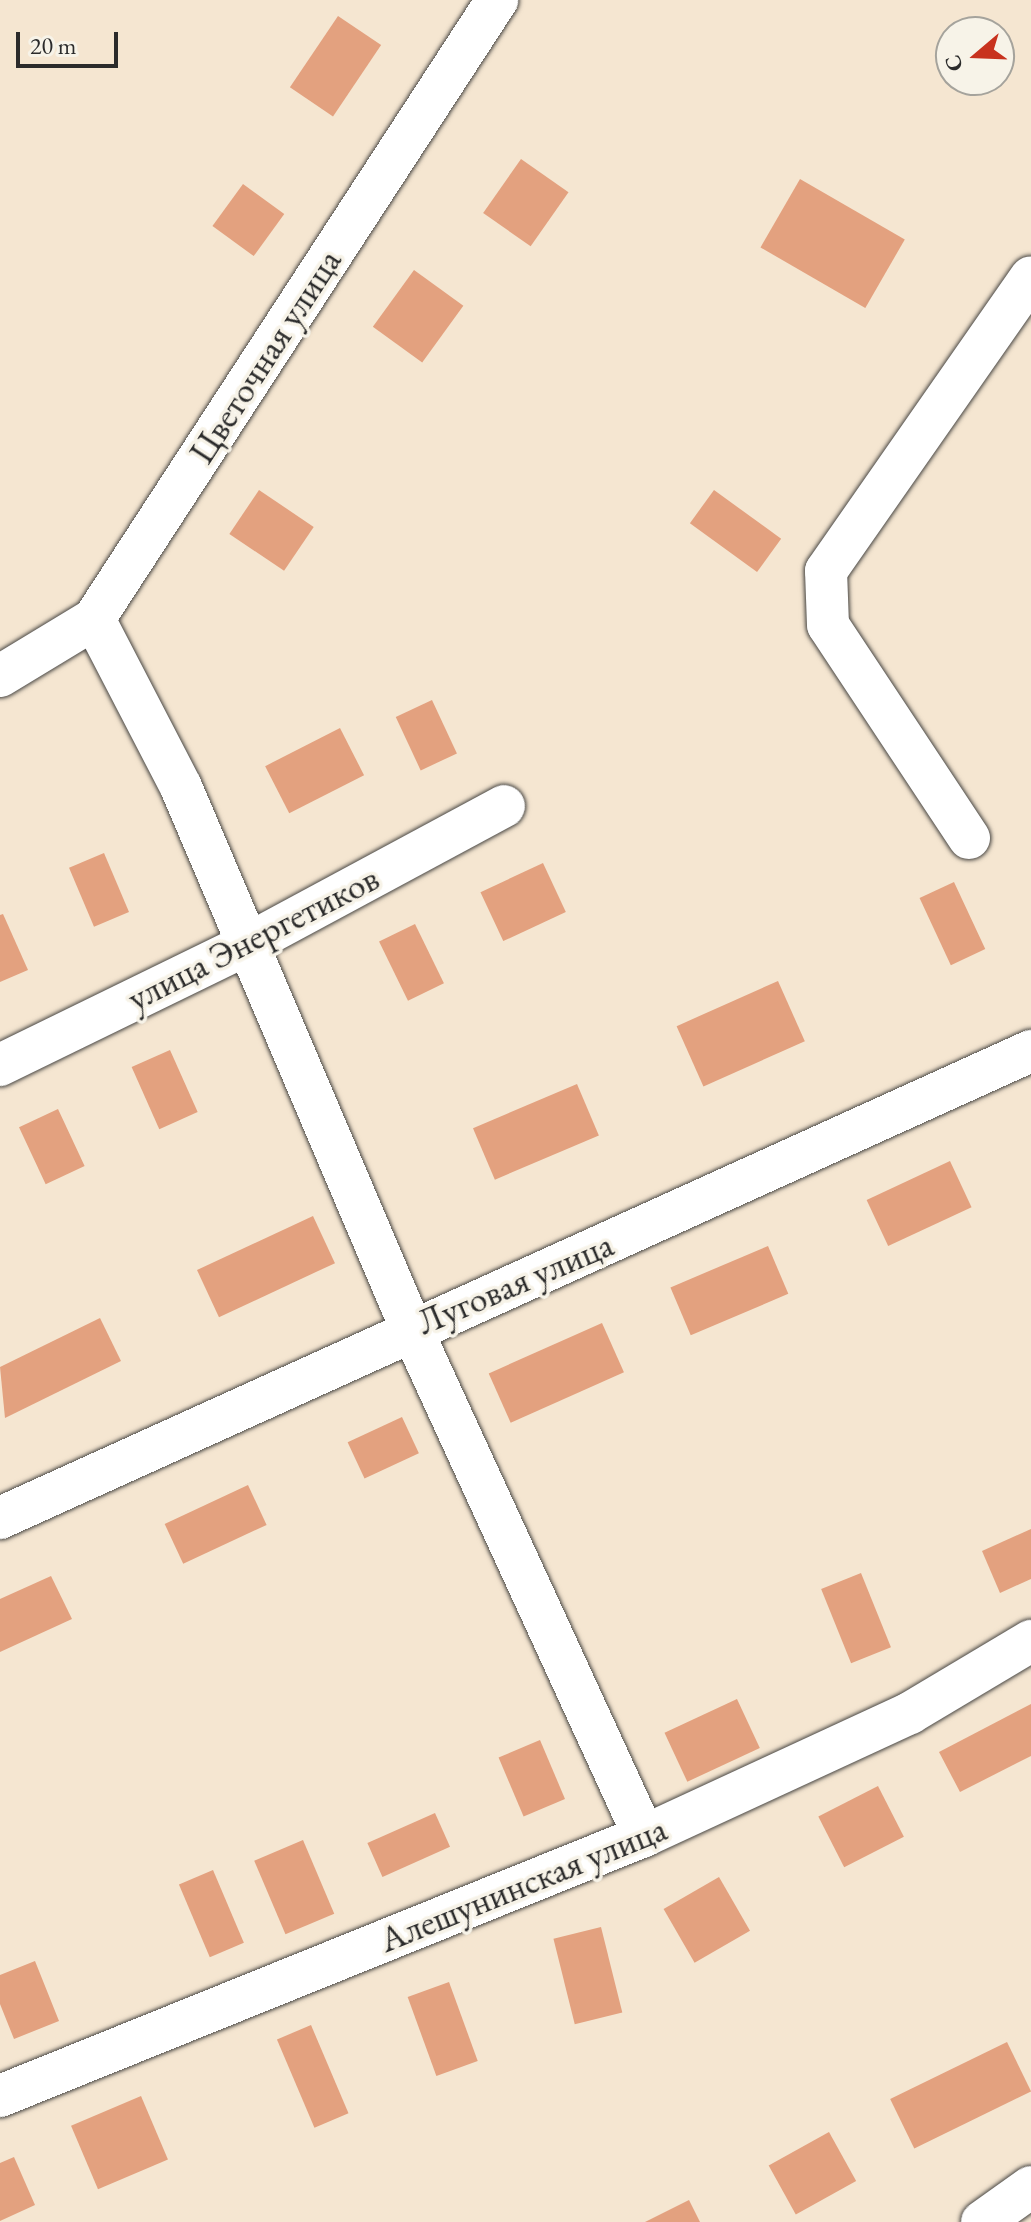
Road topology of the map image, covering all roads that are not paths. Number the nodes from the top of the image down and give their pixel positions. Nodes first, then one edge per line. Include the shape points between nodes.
1 (497, 0) edge
2 (1031, 277) edge
3 (94, 619) junction
4 (0, 676) edge
5 (504, 806) dead end
6 (969, 838) dead end
7 (246, 945) junction
8 (1031, 1051) edge
9 (0, 1065) edge
10 (411, 1328) junction
11 (0, 1518) edge
12 (1031, 1641) edge
13 (644, 1836) junction
14 (0, 2096) edge
15 (1031, 2187) edge
16 (982, 2222) edge

1 - 3 street, Цветочная улица
2 - 6 street via 826,571 828,625
3 - 4 street, Цветочная улица
3 - 7 street via 181,787
5 - 7 street, улица Энергетиков
7 - 9 street, улица Энергетиков
7 - 10 street
8 - 10 street, Луговая улица
10 - 11 street, Луговая улица
10 - 13 street
12 - 13 street, Алешунинская улица via 910,1713
13 - 14 street, Алешунинская улица
15 - 16 street

